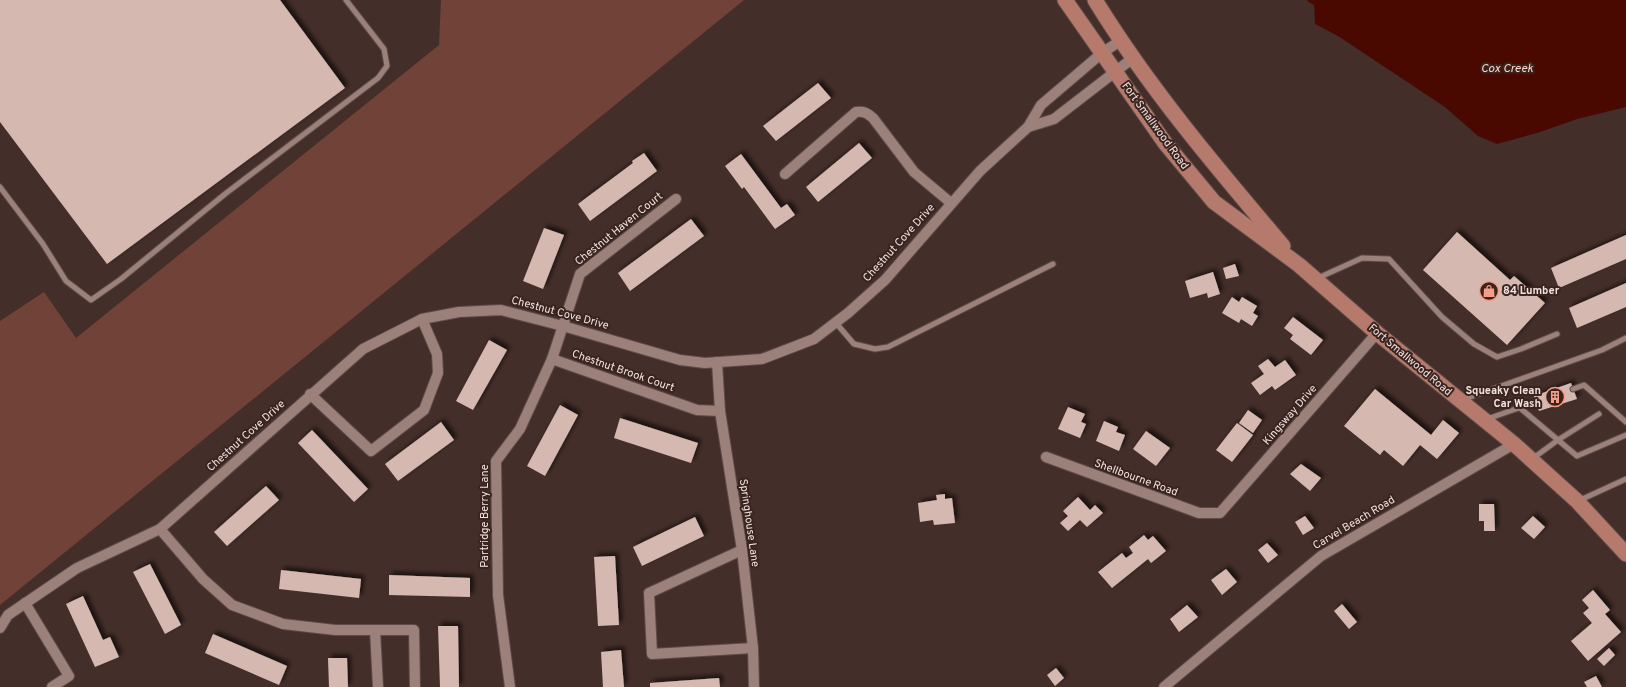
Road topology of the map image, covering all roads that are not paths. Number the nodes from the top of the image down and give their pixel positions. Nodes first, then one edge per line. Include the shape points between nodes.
1 (346, 0) edge
2 (1065, 0) edge
3 (1095, 0) edge
4 (1120, 41) junction
5 (1102, 54) junction
6 (1133, 58) junction
7 (1116, 72) junction
8 (1028, 126) junction
9 (785, 174) dead end
10 (0, 187) edge
11 (676, 198) dead end
12 (951, 203) junction
13 (1053, 264) dead end
14 (1299, 265) junction
15 (1315, 280) junction
16 (422, 319) junction
17 (836, 323) junction
18 (563, 326) junction
19 (1377, 333) junction
20 (1557, 334) dead end
21 (1626, 338) edge
22 (552, 359) junction
23 (718, 362) junction
24 (1573, 389) dead end
25 (310, 394) junction
26 (1460, 401) junction
27 (1536, 402) dead end
28 (1520, 408) junction
29 (720, 411) junction
30 (1600, 414) dead end
31 (1484, 420) junction
32 (1626, 422) edge
33 (1626, 435) edge
34 (1558, 440) junction
35 (1514, 444) junction
36 (1046, 457) dead end
37 (1532, 460) junction
38 (1626, 479) edge
39 (1577, 501) junction
40 (1220, 513) joint
41 (160, 529) junction
42 (742, 550) junction
43 (1626, 554) edge
44 (25, 603) junction
45 (0, 628) edge
46 (374, 630) junction
47 (753, 648) junction
48 (52, 687) edge
49 (378, 687) edge
50 (415, 687) edge
51 (510, 687) edge
52 (754, 687) edge
53 (1164, 687) edge

1 - 10 lane via 384,49 387,66 378,78 91,300 66,281
2 - 5 main road, Fort Smallwood Road
3 - 4 main road, Fort Smallwood Road
4 - 5 street, Chestnut Cove Drive
4 - 6 main road, Fort Smallwood Road
5 - 7 main road, Fort Smallwood Road
5 - 8 street, Chestnut Cove Drive via 1041,106
6 - 7 street, Chestnut Cove Drive
6 - 14 main road, Fort Smallwood Road via 1195,141
7 - 8 street, Chestnut Cove Drive via 1054,119
7 - 14 main road, Fort Smallwood Road via 1165,142 1214,202
8 - 12 street, Chestnut Cove Drive via 980,171
9 - 12 street via 856,112 861,111 873,118 914,172
11 - 18 street, Chestnut Haven Court via 580,274
12 - 17 street, Chestnut Cove Drive via 885,280
13 - 17 lane via 888,346 875,349 854,344
14 - 15 main road, Fort Smallwood Road
15 - 19 main road, Fort Smallwood Road
15 - 20 lane via 1362,258 1389,259 1442,317 1474,344 1497,357
16 - 18 street, Chestnut Cove Drive via 459,312 501,310
16 - 25 street, Chestnut Cove Drive via 362,349
16 - 25 street via 437,354 438,372 424,410 371,451
17 - 23 street, Chestnut Cove Drive via 814,339 762,359
18 - 22 street
18 - 23 street, Chestnut Cove Drive via 680,360
19 - 26 main road, Fort Smallwood Road
19 - 40 street, Kingsway Drive
21 - 26 lane via 1602,350
22 - 29 street, Chestnut Brook Court via 697,410
22 - 51 street, Partridge Berry Lane via 520,429 496,461 498,595
23 - 29 street, Springhouse Lane
24 - 32 lane via 1584,385
25 - 41 street, Chestnut Cove Drive
26 - 31 main road, Fort Smallwood Road
27 - 28 lane
28 - 31 lane
28 - 34 lane
29 - 42 street, Springhouse Lane
30 - 34 lane
31 - 35 main road, Fort Smallwood Road
33 - 34 lane via 1577,456
34 - 37 lane
35 - 37 main road, Fort Smallwood Road
35 - 53 street, Carvel Beach Road via 1321,556
36 - 40 street, Shellbourne Road via 1199,513
37 - 39 main road, Fort Smallwood Road
38 - 39 lane
39 - 43 main road, Fort Smallwood Road
41 - 44 street, Chestnut Cove Drive via 77,568
41 - 46 street via 203,579 232,605 283,624 335,630
42 - 47 street, Springhouse Lane
42 - 47 street via 649,592 652,654
44 - 45 street, Chestnut Cove Drive via 8,615
44 - 48 street via 69,676
46 - 49 street
46 - 50 street via 414,630
47 - 52 street, Springhouse Lane

